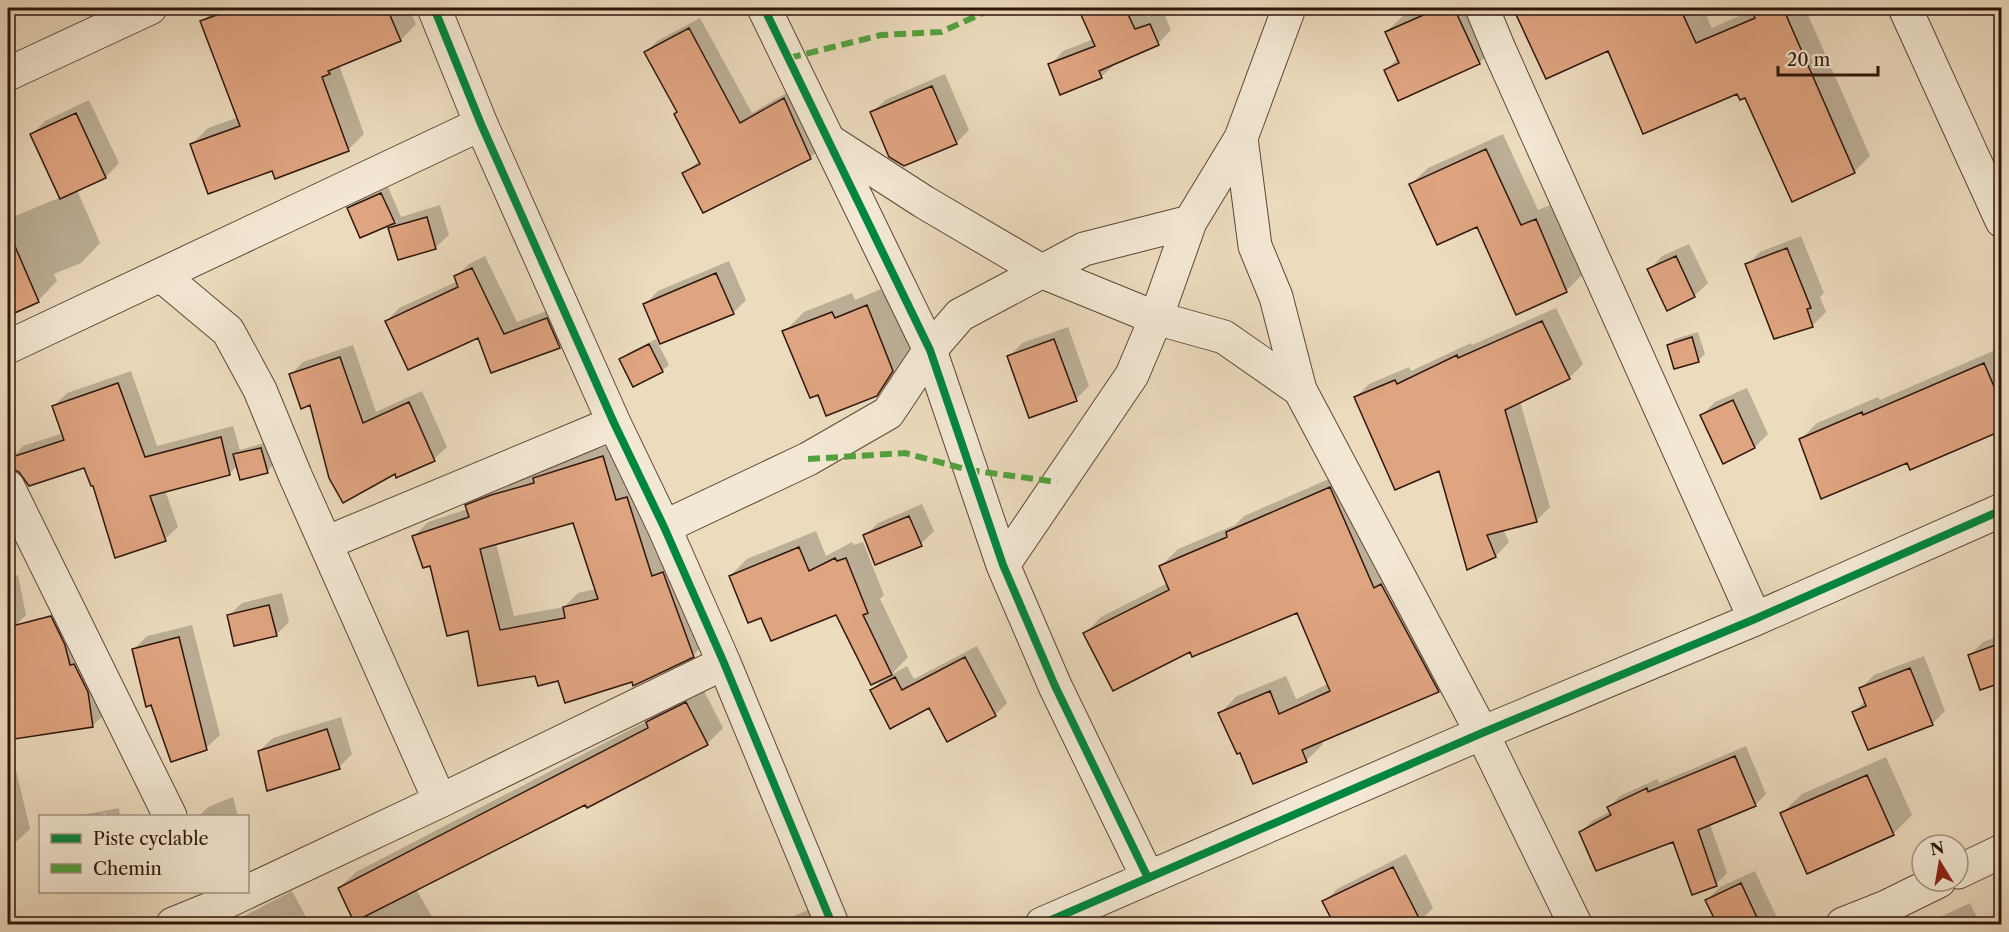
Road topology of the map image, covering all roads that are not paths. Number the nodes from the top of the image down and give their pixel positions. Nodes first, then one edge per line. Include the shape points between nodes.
1 (150, 8) edge
2 (434, 8) edge
3 (764, 8) edge
4 (1289, 8) edge
5 (1482, 8) edge
6 (1905, 8) edge
7 (8, 74) edge
8 (481, 124) junction
9 (1241, 138) junction
10 (831, 142) junction
11 (2001, 221) edge
12 (1190, 222) junction
13 (1043, 272) junction
14 (160, 275) junction
15 (1156, 318) junction
16 (8, 347) edge
17 (930, 350) junction
18 (1300, 390) junction
19 (614, 423) junction
20 (8, 488) edge
21 (2001, 510) edge
22 (664, 527) junction
23 (326, 543) junction
24 (1003, 565) junction
25 (1755, 619) junction
26 (724, 663) junction
27 (1482, 733) junction
28 (440, 801) junction
29 (170, 815) edge
30 (2001, 851) edge
31 (1970, 866) edge
32 (1148, 878) junction
33 (249, 883) edge
34 (225, 893) edge
35 (1922, 893) edge
36 (211, 899) edge
37 (1890, 916) edge
38 (173, 924) edge
39 (832, 924) edge
40 (1042, 924) edge
41 (1575, 924) edge
42 (1843, 924) edge

1 - 7 street
2 - 8 street
3 - 10 street
4 - 9 street
5 - 25 street
6 - 11 street
8 - 14 street
8 - 19 street
9 - 12 street
9 - 18 street via 1255,246 1275,297
10 - 13 street
10 - 17 street
12 - 13 street via 1084,249
12 - 15 street
13 - 15 street
13 - 17 street via 960,315
14 - 16 street
14 - 23 street via 228,331 260,390
15 - 18 street via 1224,337
15 - 24 street via 1132,375
17 - 22 street via 888,413 808,459
17 - 24 street
18 - 27 street
19 - 22 street
19 - 23 street
20 - 29 street
21 - 25 street
22 - 26 street
23 - 28 street
24 - 32 street via 1055,686
25 - 27 street
26 - 28 street
26 - 39 street
27 - 32 street
27 - 41 street
28 - 33 street
30 - 31 street
32 - 40 street
34 - 36 street
35 - 37 street
36 - 38 street
37 - 42 street

